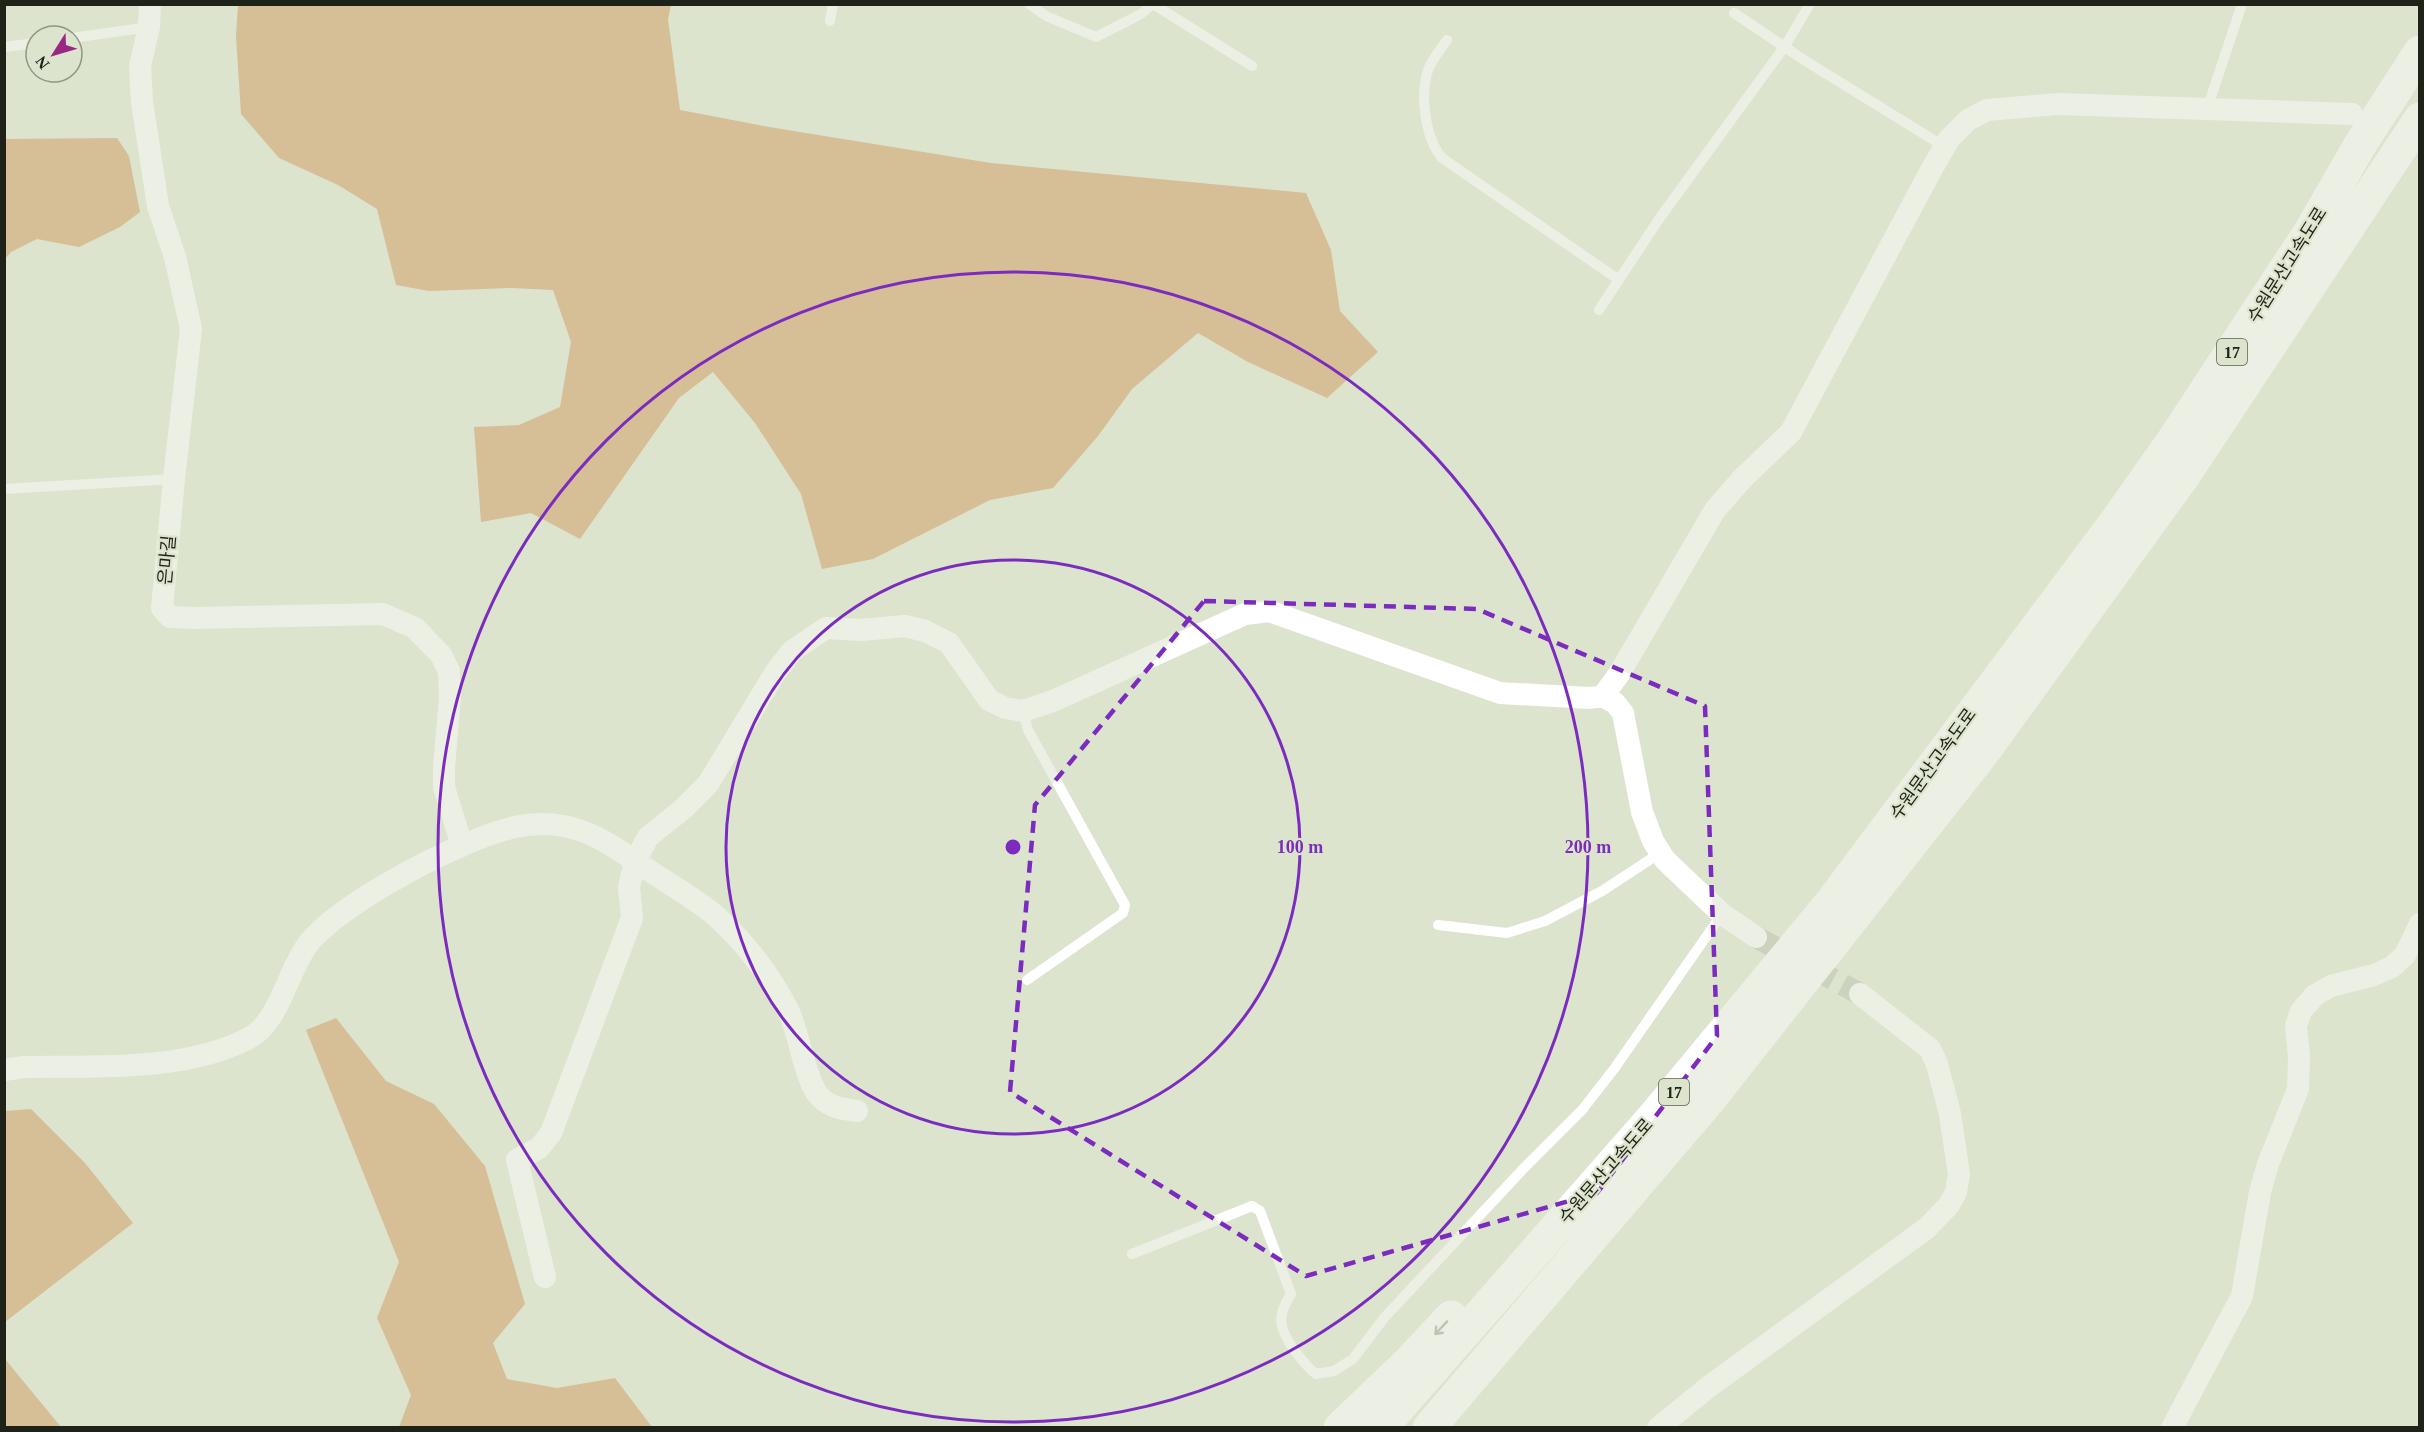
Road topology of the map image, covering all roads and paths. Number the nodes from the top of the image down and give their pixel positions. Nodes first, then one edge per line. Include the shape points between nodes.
1 (150, 4) edge
2 (833, 4) edge
3 (1029, 4) edge
4 (1153, 4) edge
5 (1810, 4) edge
6 (2242, 4) edge
7 (1734, 13) dead end
8 (830, 21) dead end
9 (149, 27) junction
10 (84, 36) edge
11 (1447, 40) dead end
12 (24, 44) edge
13 (1785, 46) junction
14 (4, 47) edge
15 (2420, 52) edge
16 (1252, 66) dead end
17 (2206, 109) junction
18 (2352, 114) dead end
19 (2420, 119) edge
20 (1945, 147) junction
21 (1619, 280) junction
22 (1599, 309) dead end
23 (174, 479) junction
24 (4, 489) edge
25 (1603, 696) junction
26 (1023, 711) junction
27 (462, 846) junction
28 (1660, 853) junction
29 (635, 861) junction
30 (1722, 914) junction
31 (2420, 924) edge
32 (1438, 925) dead end
33 (1756, 937) tunnel mouth
34 (1027, 980) dead end
35 (1860, 994) tunnel mouth
36 (1755, 995) junction
37 (4, 1070) edge
38 (857, 1111) dead end
39 (1132, 1254) dead end
40 (544, 1277) dead end
41 (1340, 1428) edge
42 (1381, 1428) edge
43 (1429, 1428) edge
44 (1658, 1428) edge
45 (2172, 1428) edge

1 - 9 street, 은마길
2 - 8 lane
3 - 4 lane via 1046,16 1096,37 1141,15
4 - 16 lane
5 - 13 lane
6 - 17 lane
7 - 13 lane
9 - 10 lane
9 - 23 street, 은마길 via 140,66 142,102 158,206 175,257 191,329
11 - 21 lane via 1429,68 1426,87 1426,123 1434,149
12 - 14 lane
13 - 20 lane
13 - 21 lane
15 - 36 highway, 수원문산고속도로 / 17 via 2311,230 2120,514 1833,900
17 - 18 street
17 - 20 street via 2058,104 1987,110 1968,120
19 - 43 highway, 수원문산고속도로 / 17 via 2185,474 1982,754 1710,1099
20 - 25 street via 1791,432 1715,510
21 - 22 lane
23 - 24 lane
23 - 27 street, 은마길 via 162,609 170,617 383,614 415,628 441,655 449,671 450,698 444,787
25 - 26 street via 1500,693 1269,611 1245,614 1053,702
25 - 28 street via 1623,713 1642,812
26 - 29 street via 989,700 949,643 925,631 905,626 826,628 792,651 708,784 648,837
26 - 34 lane via 1028,730 1125,905 1123,913
27 - 29 street via 517,826 562,825 594,835
27 - 37 street via 384,886 323,929 308,945 264,1027 252,1037 186,1059 153,1064
28 - 30 street
28 - 32 lane via 1602,891 1545,921 1507,933
29 - 38 street via 716,916 737,937 788,1009 816,1092 832,1107
29 - 40 street via 629,887 632,918 551,1133 539,1148 517,1160
30 - 33 street
30 - 39 lane via 1582,1110 1384,1318 1353,1359 1334,1371 1316,1374 1305,1366 1281,1331 1282,1308 1291,1294 1260,1211 1252,1206
31 - 45 street via 2405,955 2392,967 2331,986 2315,995 2301,1011 2296,1026 2298,1089 2262,1183 2242,1296
35 - 44 street via 1930,1049 1937,1064 1956,1150 1956,1192 1927,1228
36 -> 41 highway via 1408,1363
36 - 42 highway, 수원문산고속도로 / 17 via 1528,1263

